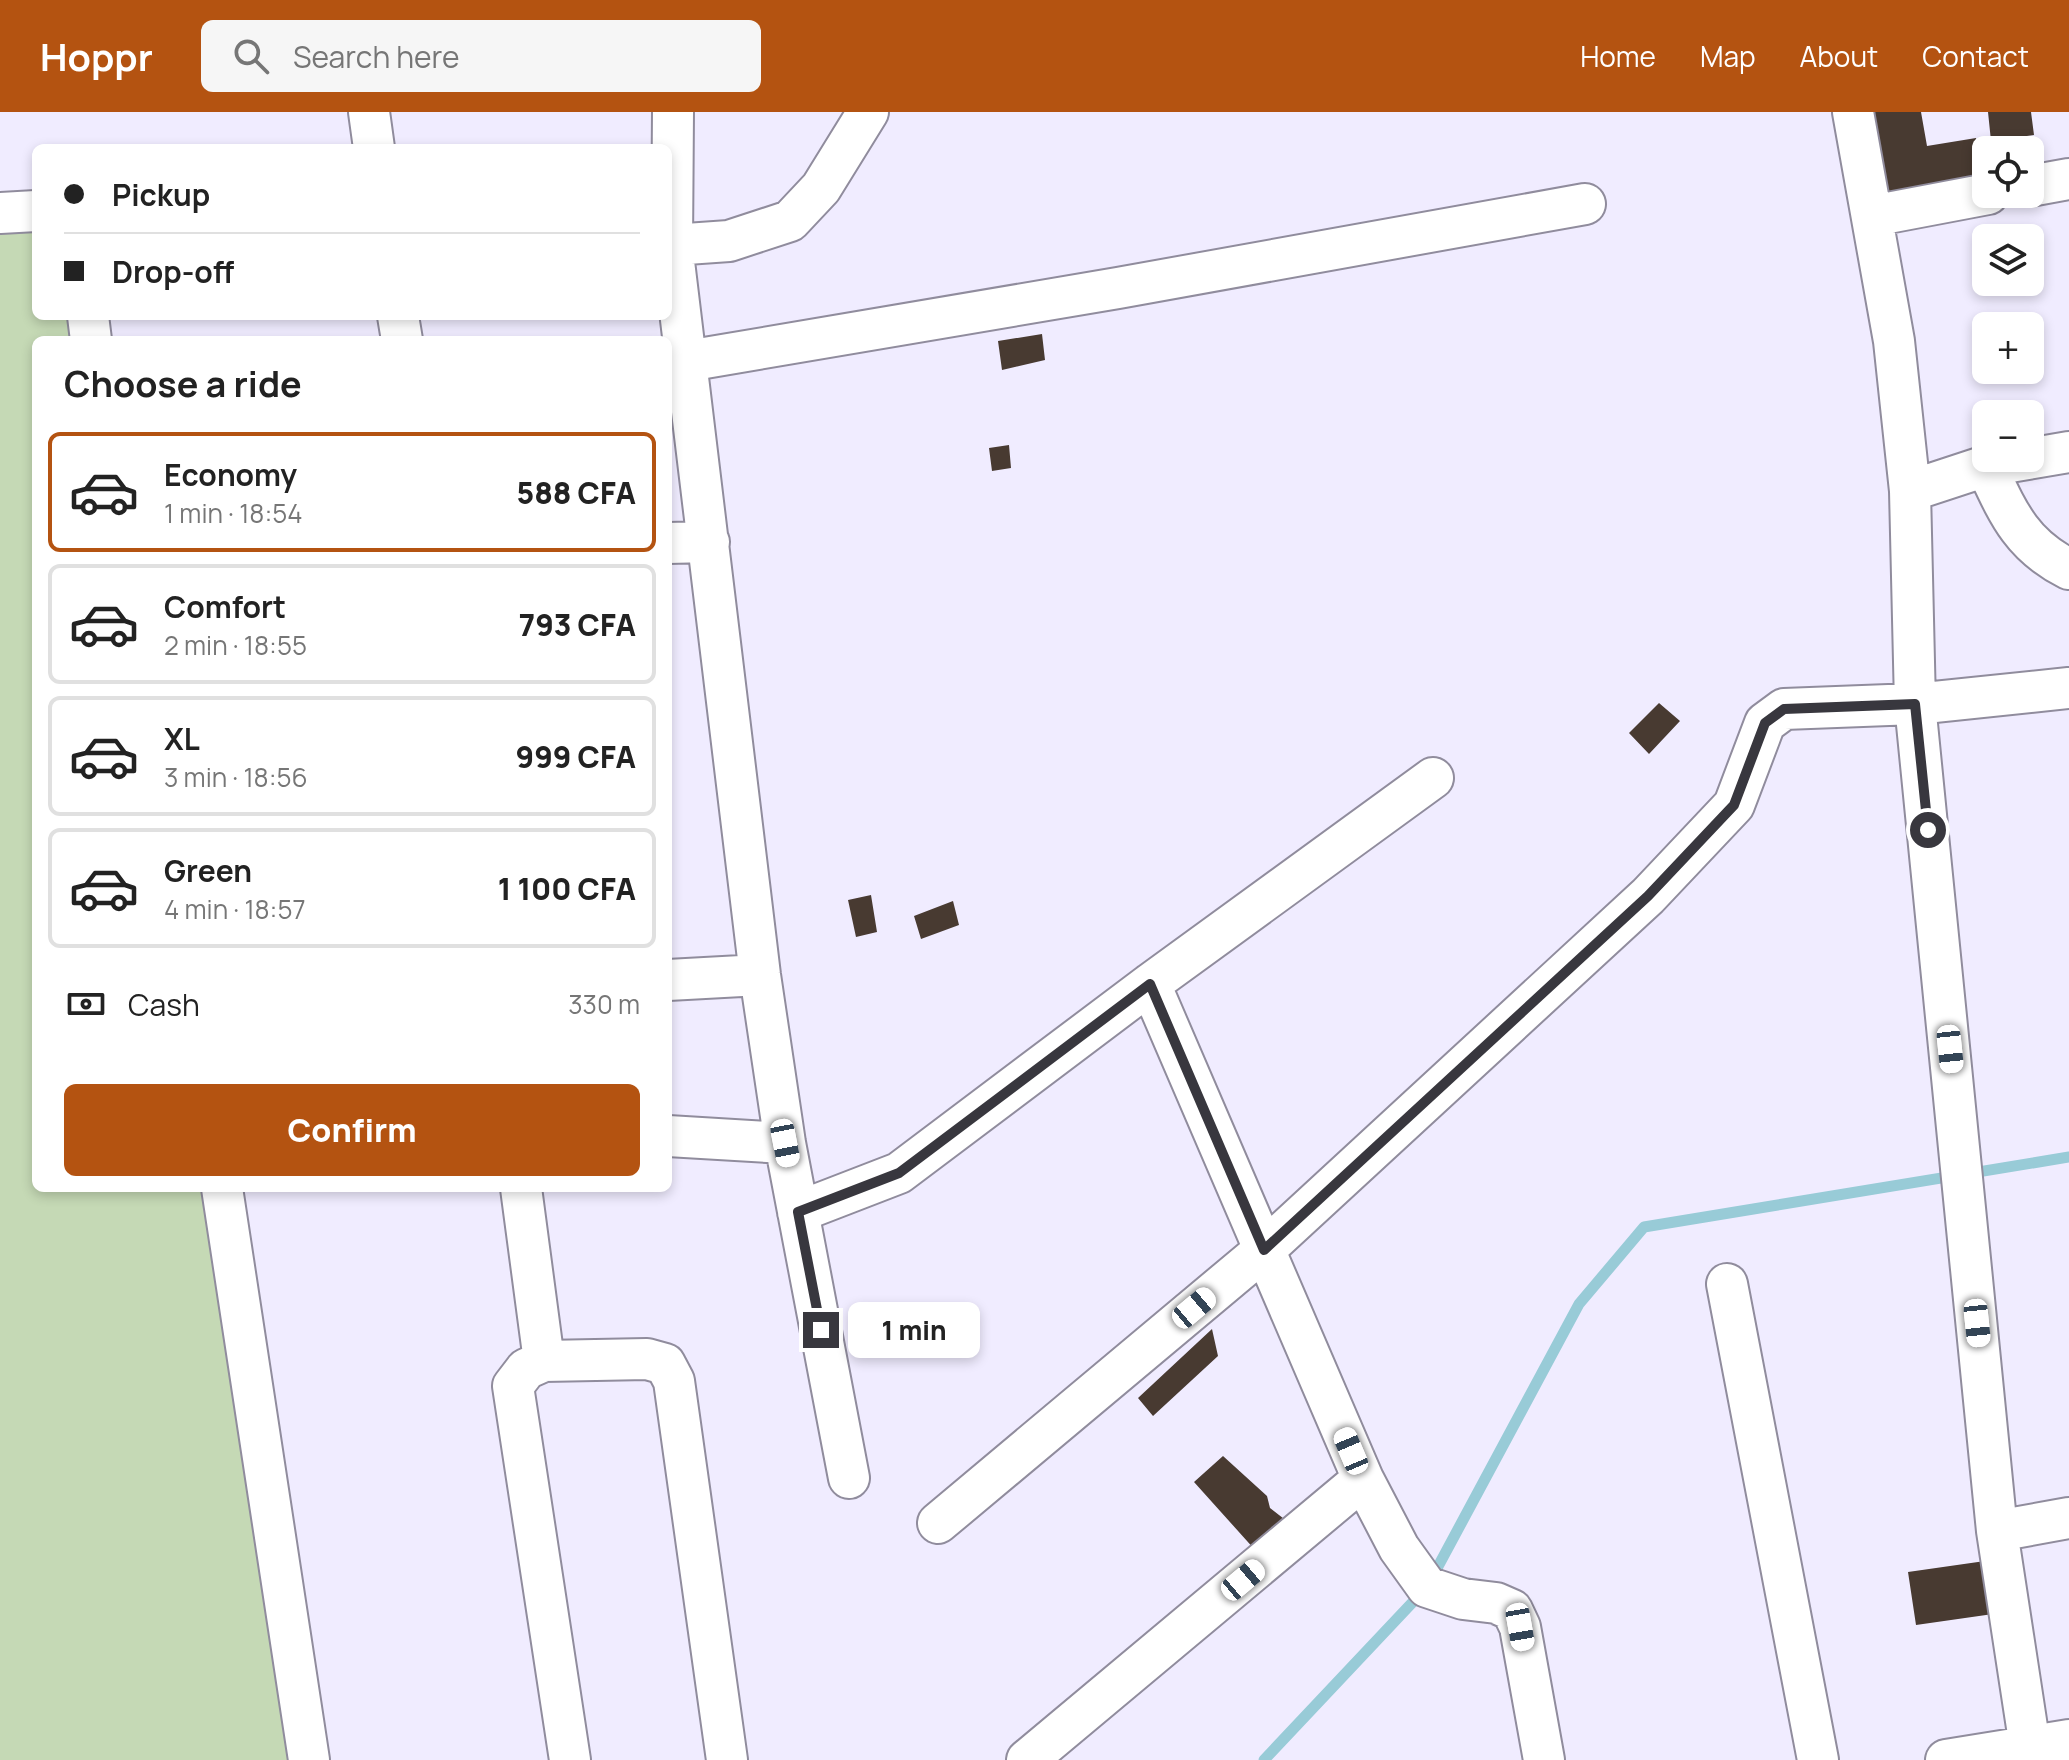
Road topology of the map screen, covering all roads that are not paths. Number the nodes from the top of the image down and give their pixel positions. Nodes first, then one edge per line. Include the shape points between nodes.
1 (369, 112) edge
2 (673, 112) edge
3 (868, 112) edge
4 (1853, 112) edge
5 (373, 144) edge
6 (672, 144) edge
7 (2069, 179) edge
8 (2044, 183) edge
9 (1972, 197) edge
10 (1585, 204) dead end
11 (32, 211) edge
12 (0, 213) edge
13 (1872, 216) junction
14 (672, 245) joint
15 (687, 361) junction
16 (2069, 452) edge
17 (2044, 456) edge
18 (1972, 471) edge
19 (1989, 472) edge
20 (1910, 491) junction
21 (709, 542) junction
22 (672, 543) edge
23 (2069, 569) edge
24 (2069, 688) edge
25 (1915, 704) junction
26 (1433, 778) dead end
27 (760, 975) junction
28 (672, 980) edge
29 (1150, 984) junction
30 (672, 1136) edge
31 (785, 1143) junction
32 (223, 1192) edge
33 (522, 1192) edge
34 (798, 1212) junction
35 (1264, 1250) junction
36 (1727, 1284) dead end
37 (544, 1361) junction
38 (849, 1478) dead end
39 (1363, 1479) junction
40 (2069, 1518) edge
41 (938, 1523) dead end
42 (1997, 1531) junction
43 (2069, 1740) edge
44 (2031, 1754) edge
45 (309, 1760) edge
46 (570, 1760) edge
47 (727, 1760) edge
48 (1027, 1760) edge
49 (1544, 1760) edge
50 (1818, 1760) edge
51 (1946, 1760) edge

1 - 5 street
2 - 6 street
3 - 14 street via 821,188 790,221 729,241
4 - 13 street
7 - 8 street
9 - 13 street
10 - 15 street
11 - 12 street
13 - 20 street via 1894,341
14 - 15 street
15 - 21 street
16 - 17 street
18 - 20 street
19 - 23 street via 2008,514 2043,556
20 - 25 street
21 - 22 street
21 - 27 street
24 - 25 street
25 - 35 street via 1784,709 1765,723 1734,805 1648,896
25 - 42 street
26 - 29 street
27 - 28 street
27 - 31 street
29 - 34 street via 899,1173
29 - 35 street
30 - 31 street
31 - 34 street
32 - 45 street
33 - 37 street
34 - 38 street
35 - 39 street
35 - 41 street
36 - 50 street
37 - 46 street via 526,1369 513,1386
37 - 47 street via 647,1359 665,1364 674,1381
39 - 48 street
39 - 49 street via 1399,1548 1427,1587 1512,1610 1520,1627
40 - 42 street
42 - 44 street
43 - 44 street
44 - 51 street

